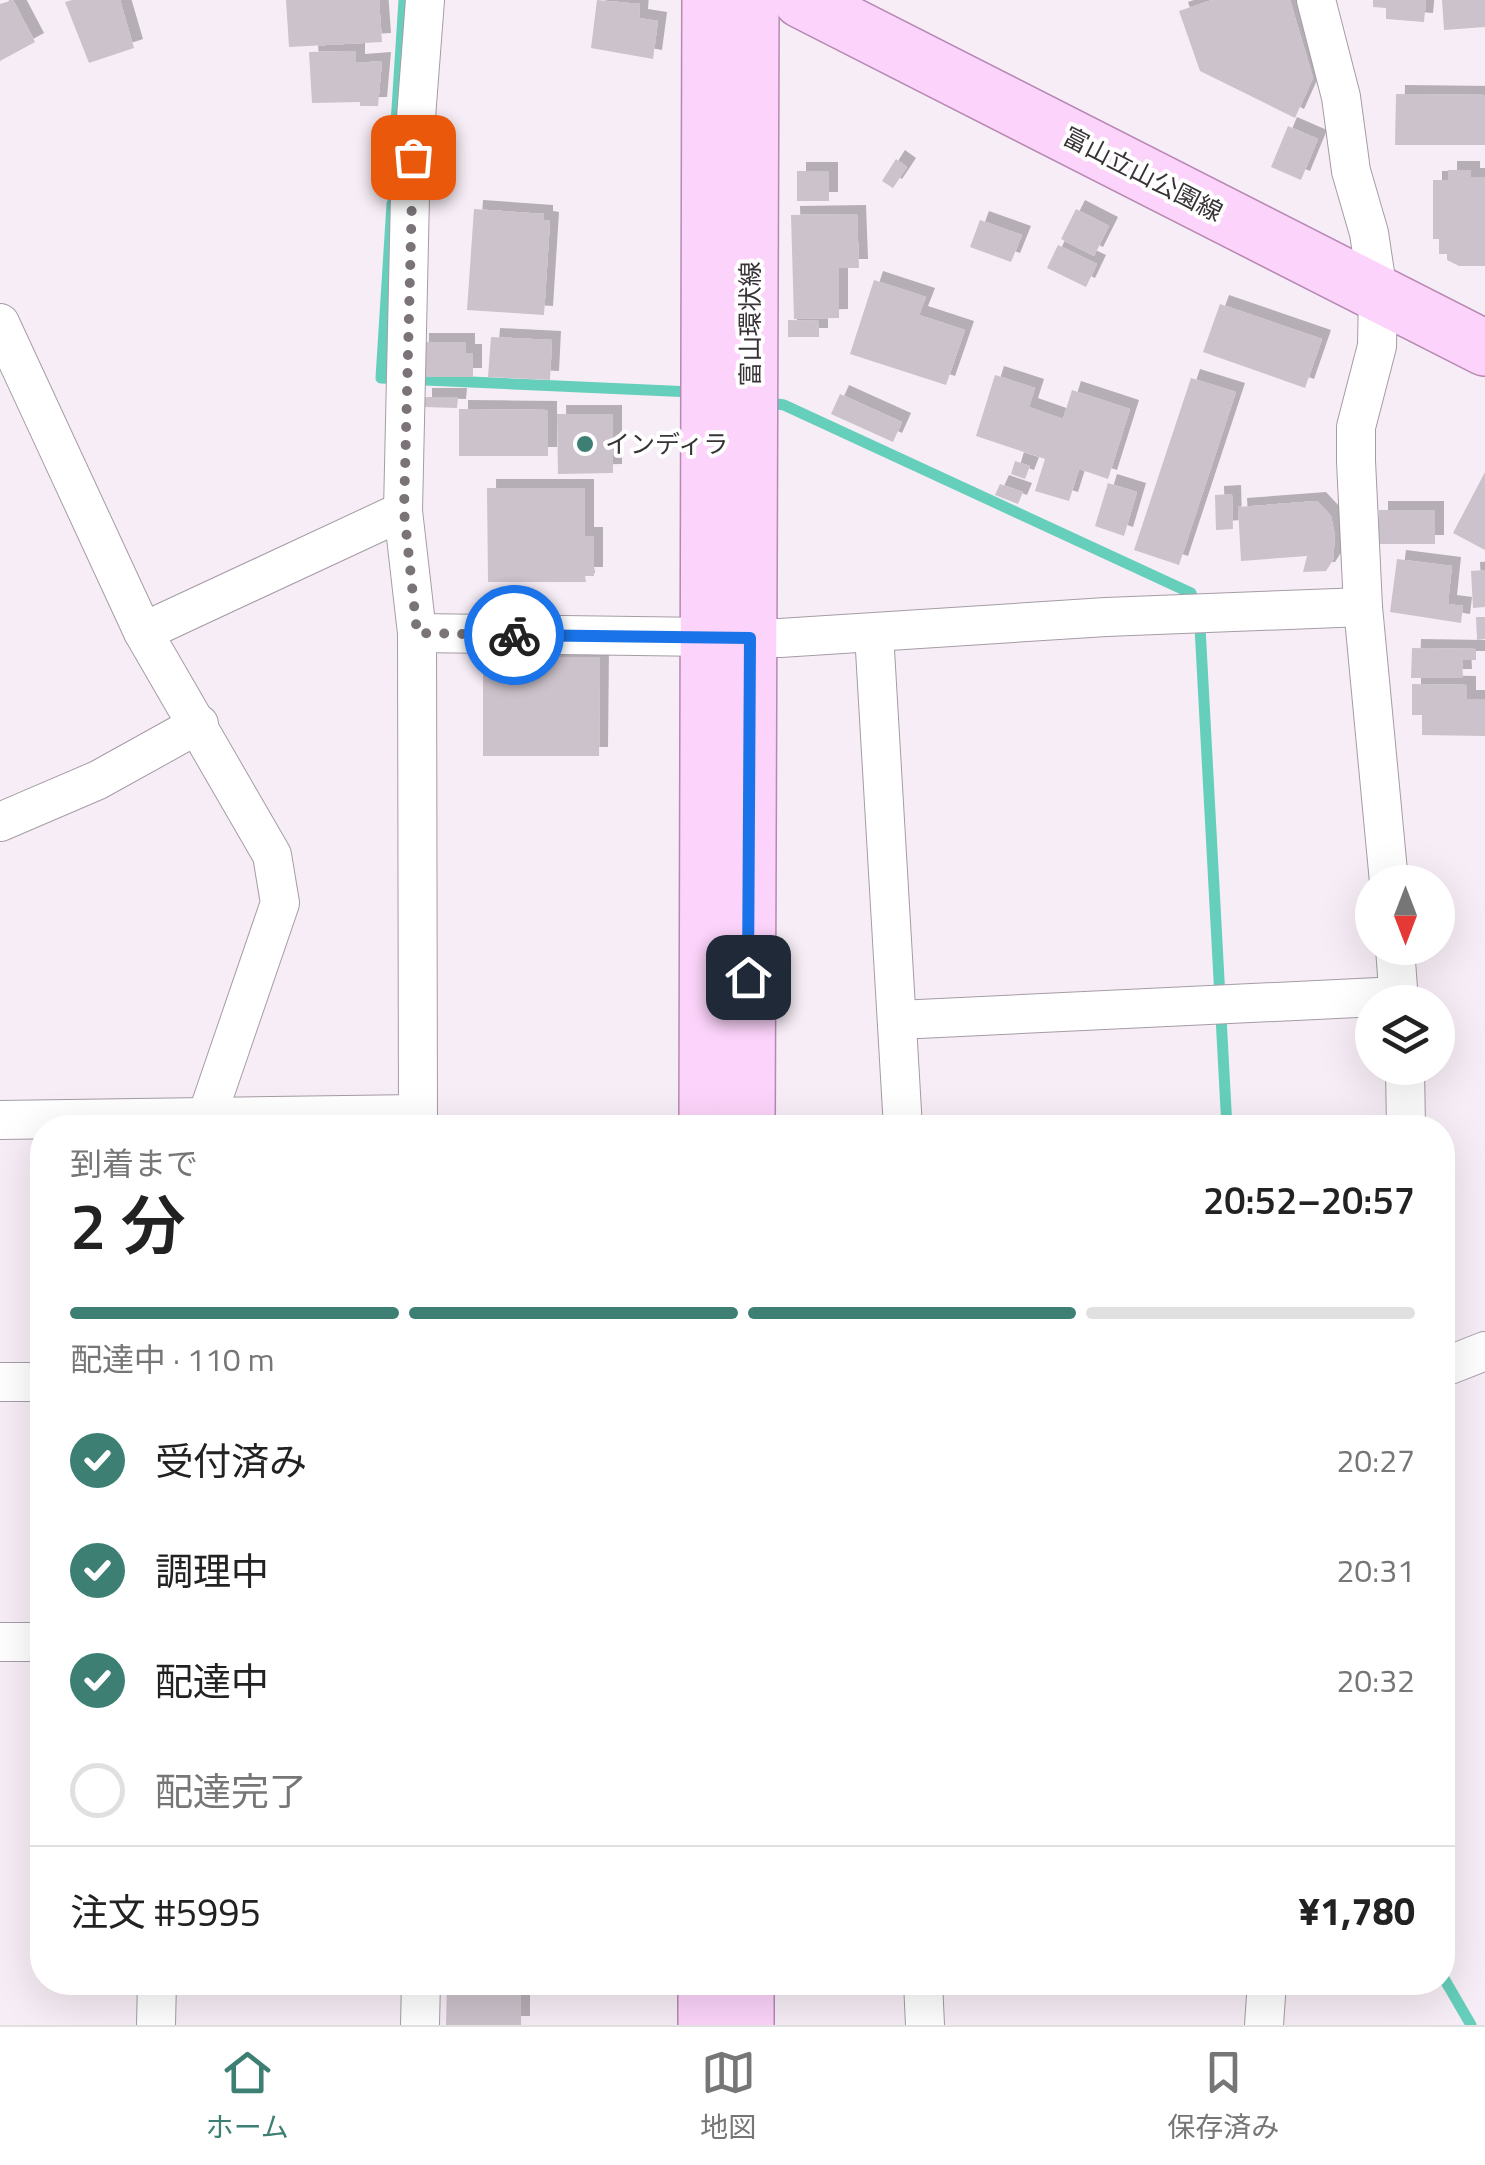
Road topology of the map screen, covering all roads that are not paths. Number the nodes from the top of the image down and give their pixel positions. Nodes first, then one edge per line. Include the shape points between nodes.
1 (425, 0) edge
2 (710, 0) edge
3 (751, 0) edge
4 (801, 0) edge
5 (1316, 0) edge
6 (1378, 293) junction
7 (0, 323) edge
8 (1485, 348) edge
9 (404, 511) junction
10 (1363, 607) junction
11 (144, 632) junction
12 (417, 633) junction
13 (874, 633) junction
14 (728, 638) junction
15 (199, 724) junction
16 (0, 822) edge
17 (1387, 865) edge
18 (1355, 1001) edge
19 (898, 1020) junction
20 (1405, 1085) edge
21 (207, 1115) edge
22 (418, 1115) edge
23 (708, 1115) edge
24 (746, 1115) edge
25 (903, 1115) edge
26 (1406, 1115) edge
27 (0, 1120) edge
28 (30, 1120) edge
29 (1485, 1352) edge
30 (1455, 1363) edge
31 (0, 1382) edge
32 (30, 1382) edge
33 (0, 1642) edge
34 (30, 1642) edge
35 (156, 1995) edge
36 (421, 1995) edge
37 (706, 1995) edge
38 (746, 1995) edge
39 (924, 1995) edge
40 (1266, 1995) edge
41 (156, 2025) edge
42 (420, 2025) edge
43 (706, 2025) edge
44 (746, 2025) edge
45 (925, 2025) edge
46 (1264, 2025) edge

1 - 9 street via 410,196
2 - 14 main road, 富山環状線
3 - 14 main road, 富山環状線
4 - 6 main road, 富山立山公園線
5 - 6 street
6 - 8 main road, 富山立山公園線
6 - 10 street via 1378,346 1356,427
7 - 11 street
9 - 11 street
9 - 12 street
10 - 13 street
10 - 17 street
11 - 15 street
12 - 14 street
12 - 22 street
13 - 14 street
13 - 19 street
14 - 23 main road, 富山環状線
14 - 24 main road, 富山環状線
15 - 16 street via 98,780
15 - 21 street via 272,856 280,903
18 - 19 street
19 - 25 street
20 - 26 street
27 - 28 street
29 - 30 street
31 - 32 street
33 - 34 street
35 - 41 street
36 - 42 street
37 - 43 main road
38 - 44 main road
39 - 45 street
40 - 46 street

